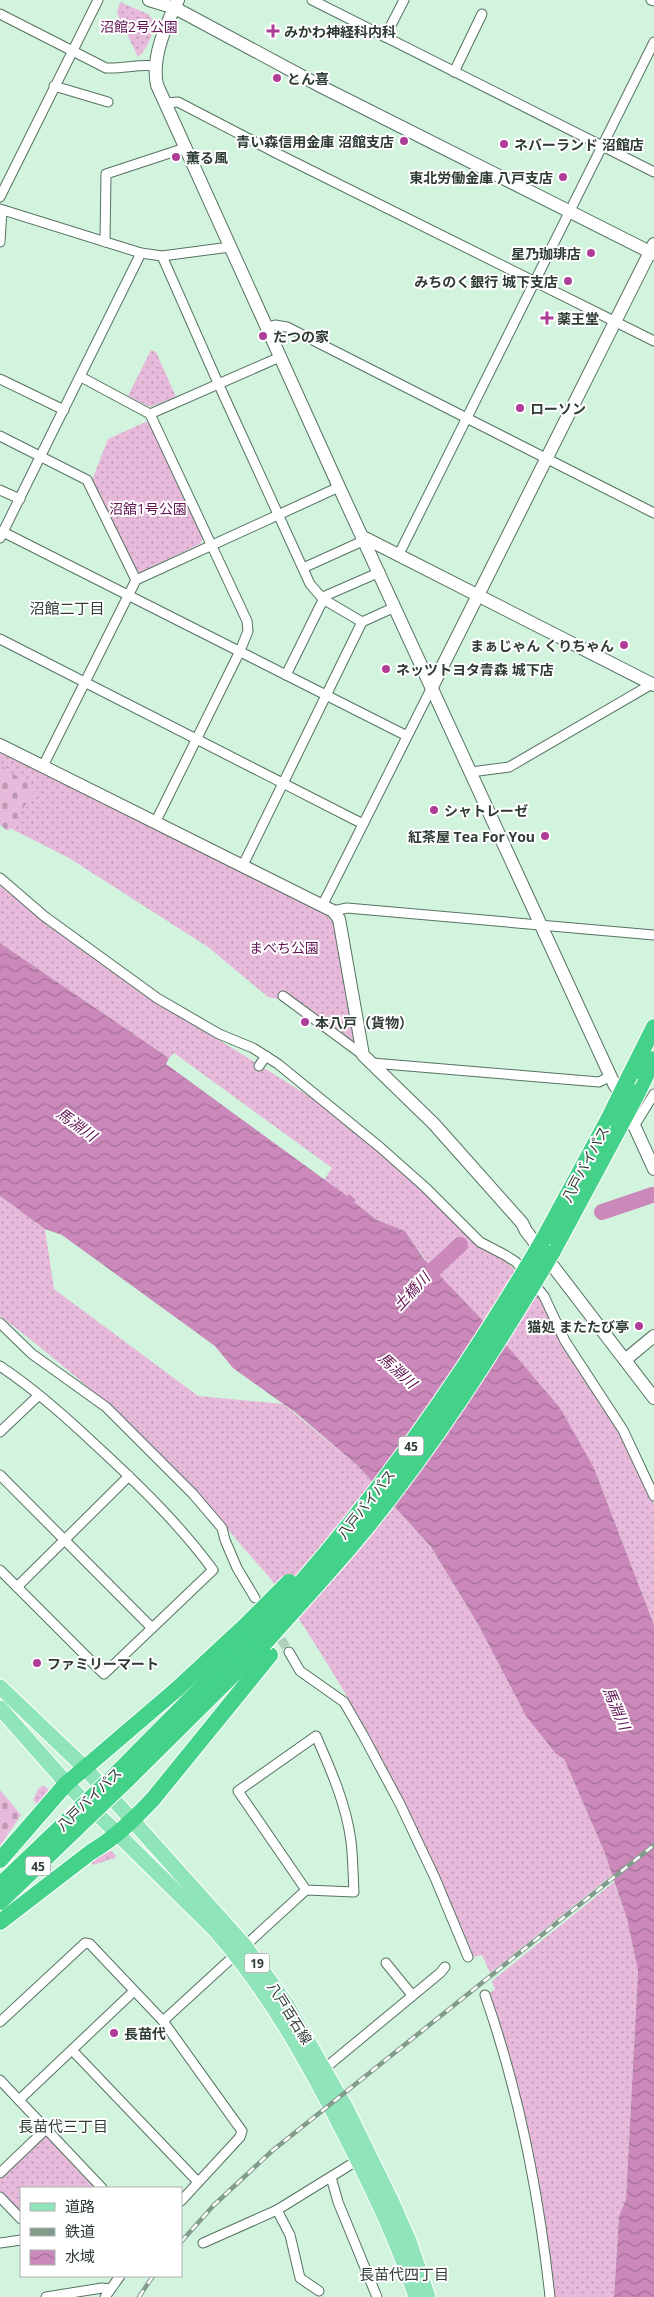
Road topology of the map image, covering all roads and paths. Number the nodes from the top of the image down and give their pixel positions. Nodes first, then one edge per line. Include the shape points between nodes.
1 (98, 0) edge
2 (149, 0) edge
3 (312, 0) edge
4 (404, 0) edge
5 (173, 3) edge
6 (0, 14) edge
7 (482, 14) dead end
8 (385, 37) junction
9 (654, 42) edge
10 (72, 50) junction
11 (155, 66) junction
12 (454, 72) junction
13 (54, 86) junction
14 (108, 102) dead end
15 (165, 103) junction
16 (602, 147) junction
17 (185, 148) junction
18 (654, 172) edge
19 (0, 197) edge
20 (1, 210) edge
21 (570, 212) junction
22 (0, 242) edge
23 (105, 242) junction
24 (230, 247) junction
25 (653, 250) edge
26 (141, 254) junction
27 (162, 256) junction
28 (535, 282) junction
29 (616, 322) junction
30 (267, 327) junction
31 (654, 341) edge
32 (280, 356) junction
33 (81, 377) junction
34 (0, 379) edge
35 (218, 383) junction
36 (64, 410) junction
37 (150, 414) junction
38 (468, 419) junction
39 (0, 436) edge
40 (40, 456) junction
41 (546, 458) junction
42 (339, 487) junction
43 (0, 490) edge
44 (20, 499) junction
45 (654, 513) edge
46 (278, 516) junction
47 (2, 535) edge
48 (364, 539) junction
49 (212, 545) junction
50 (398, 556) junction
51 (303, 568) junction
52 (380, 572) junction
53 (136, 580) junction
54 (129, 595) junction
55 (478, 596) junction
56 (323, 599) junction
57 (395, 607) junction
58 (362, 622) junction
59 (0, 639) edge
60 (240, 651) junction
61 (286, 675) junction
62 (85, 682) junction
63 (653, 684) edge
64 (432, 687) junction
65 (326, 696) junction
66 (408, 736) junction
67 (195, 739) junction
68 (0, 745) edge
69 (43, 766) junction
70 (471, 772) junction
71 (282, 783) junction
72 (155, 823) junction
73 (363, 824) junction
74 (242, 866) junction
75 (0, 878) edge
76 (327, 909) junction
77 (541, 925) junction
78 (654, 935) edge
79 (283, 996) dead end
80 (654, 1027) edge
81 (266, 1056) junction
82 (367, 1059) junction
83 (654, 1059) edge
84 (259, 1066) dead end
85 (613, 1081) joint
86 (646, 1093) edge
87 (633, 1123) joint
88 (613, 1125) junction
89 (654, 1169) edge
90 (547, 1246) junction
91 (0, 1323) edge
92 (654, 1336) edge
93 (625, 1360) junction
94 (0, 1366) edge
95 (39, 1395) junction
96 (653, 1395) edge
97 (0, 1432) edge
98 (0, 1475) edge
99 (129, 1476) junction
100 (654, 1496) edge
101 (65, 1540) junction
102 (0, 1570) edge
103 (18, 1587) junction
104 (255, 1598) dead end
105 (152, 1628) junction
106 (259, 1639) junction
107 (289, 1652) tunnel mouth
108 (0, 1687) edge
109 (0, 1708) edge
110 (84, 1767) junction
111 (67, 1784) junction
112 (132, 1820) junction
113 (72, 1825) junction
114 (118, 1833) junction
115 (0, 1860) edge
116 (0, 1884) edge
117 (306, 1890) junction
118 (0, 1902) edge
119 (0, 1922) edge
120 (240, 1950) junction
121 (468, 1957) dead end
122 (386, 1963) dead end
123 (445, 1967) dead end
124 (134, 1991) junction
125 (412, 1995) junction
126 (485, 1995) dead end
127 (163, 2021) junction
128 (0, 2022) edge
129 (72, 2050) junction
130 (324, 2069) junction
131 (0, 2080) edge
132 (19, 2100) junction
133 (46, 2129) junction
134 (358, 2160) junction
135 (0, 2173) edge
136 (331, 2178) junction
137 (198, 2182) junction
138 (101, 2187) edge
139 (0, 2197) edge
140 (182, 2200) edge
141 (277, 2210) junction
142 (20, 2218) edge
143 (20, 2240) edge
144 (203, 2243) dead end
145 (0, 2244) edge
146 (119, 2277) edge
147 (319, 2291) dead end
148 (108, 2293) edge
149 (375, 2293) edge
150 (46, 2297) edge
151 (367, 2297) edge
152 (416, 2297) edge
153 (428, 2297) edge
154 (550, 2297) edge

1 - 10 street
2 - 5 street
3 - 8 street
4 - 8 street
5 - 11 street
5 - 21 street via 324,88
6 - 10 street
7 - 12 street
8 - 12 street
9 - 16 street
10 - 11 street via 106,68 138,64
10 - 13 street
11 - 15 street
12 - 16 street
13 - 14 street
13 - 19 street
15 - 17 street
15 - 28 street via 178,102
16 - 18 street
16 - 21 street
17 - 23 street via 106,174
17 - 24 street
20 - 22 street
20 - 23 street
21 - 25 street
21 - 28 street
23 - 26 street
24 - 27 street
24 - 30 street
25 - 29 street
26 - 27 street
26 - 33 street
27 - 35 street
28 - 29 street
28 - 38 street
29 - 31 street
29 - 41 street
30 - 32 street
30 - 38 street via 275,324 287,327
32 - 35 street
32 - 42 street
33 - 36 street
33 - 37 street
34 - 36 street
35 - 37 street
35 - 46 street
36 - 40 street
37 - 49 street
38 - 41 street
38 - 50 street
39 - 40 street
40 - 44 street
40 - 53 street via 87,480
41 - 45 street
41 - 55 street
42 - 46 street
42 - 48 street
43 - 44 street
44 - 47 street
46 - 49 street
46 - 51 street
47 - 54 street
48 - 50 street
48 - 51 street
48 - 52 street
49 - 53 street
49 - 60 street via 247,621 248,631
50 - 55 street
51 - 56 street via 310,584
52 - 56 street
52 - 57 street
53 - 54 street
54 - 60 street
54 - 62 street
55 - 63 street
55 - 64 street
56 - 58 street
56 - 61 street
57 - 58 street
57 - 64 street
58 - 65 street
59 - 62 street
60 - 61 street
60 - 67 street
61 - 65 street
62 - 67 street
62 - 69 street
63 - 70 street via 509,767
64 - 66 street
64 - 70 street
65 - 66 street
65 - 71 street
66 - 73 street
67 - 71 street
67 - 72 street
68 - 69 street
69 - 72 street
70 - 77 street
71 - 73 street
71 - 74 street
72 - 74 street
73 - 76 street
74 - 76 street
75 - 81 street via 59,927 157,998 197,1023
76 - 77 street
76 - 82 street via 338,919
77 - 78 street
77 - 85 street
79 - 82 street
80 - 88 highway, 八戸バイパス / 45, bridge via 630,1075
81 - 84 street
81 - 100 street via 381,1148 480,1242 516,1262 544,1296 565,1341 623,1430
82 - 85 street
82 - 93 street via 434,1124 522,1223
83 - 86 highway, 八戸バイパス / 45
86 - 87 street
86 - 88 highway, 八戸バイパス / 45, bridge
87 - 89 street
88 - 90 highway, 八戸バイパス / 45
90 - 106 highway, 八戸バイパス / 45, bridge via 447,1396 360,1513
90 - 106 highway, 八戸バイパス / 45, bridge via 510,1323 446,1421 357,1538 322,1592
91 - 104 street via 32,1354 106,1407 193,1494 222,1528 236,1568
92 - 93 street
93 - 96 street
94 - 95 street
95 - 97 street
95 - 99 street
98 - 101 street
99 - 101 street
99 - 105 street via 162,1509 213,1570
101 - 103 street
101 - 105 street
102 - 103 street
103 - 105 street via 104,1674
106 - 110 highway via 177,1689
106 - 112 highway via 153,1799
106 - 113 highway, 八戸バイパス / 45, bridge
107 - 121 street via 300,1671 344,1702 428,1861
108 - 110 main road, 八戸百石線 / 19
109 - 111 main road, 八戸百石線 / 19
110 - 111 highway
110 - 112 main road, 八戸百石線 / 19
111 - 114 main road, 八戸百石線 / 19
111 - 115 highway
112 - 114 highway
112 - 120 main road, 八戸百石線 / 19
113 - 116 highway, 八戸バイパス / 45
113 - 118 highway, 八戸バイパス / 45
114 - 119 highway
114 - 120 main road, 八戸百石線 / 19
117 - 117 street via 354,1892 351,1842 343,1806 316,1736 238,1791
117 - 120 street
120 - 127 street
120 - 130 main road, 八戸百石線 / 19 via 287,2005
120 - 134 main road, 八戸百石線 / 19 via 300,2048
122 - 125 street
123 - 125 street
124 - 127 street
124 - 128 street via 90,1944 85,1943
124 - 129 street
125 - 130 street
126 - 154 street via 501,2038 527,2147
127 - 137 street via 242,2131 240,2138
129 - 132 street
129 - 137 street
130 - 153 main road, 八戸百石線 / 19 via 391,2200
131 - 132 street
132 - 133 street
133 - 135 street
133 - 138 street
134 - 136 street
134 - 152 main road, 八戸百石線 / 19 via 374,2191
136 - 141 street
136 - 149 street
137 - 140 street
139 - 142 street
141 - 144 street
141 - 147 street via 290,2236 300,2278
143 - 145 street
146 - 148 street
148 - 150 street via 102,2288
149 - 151 street

